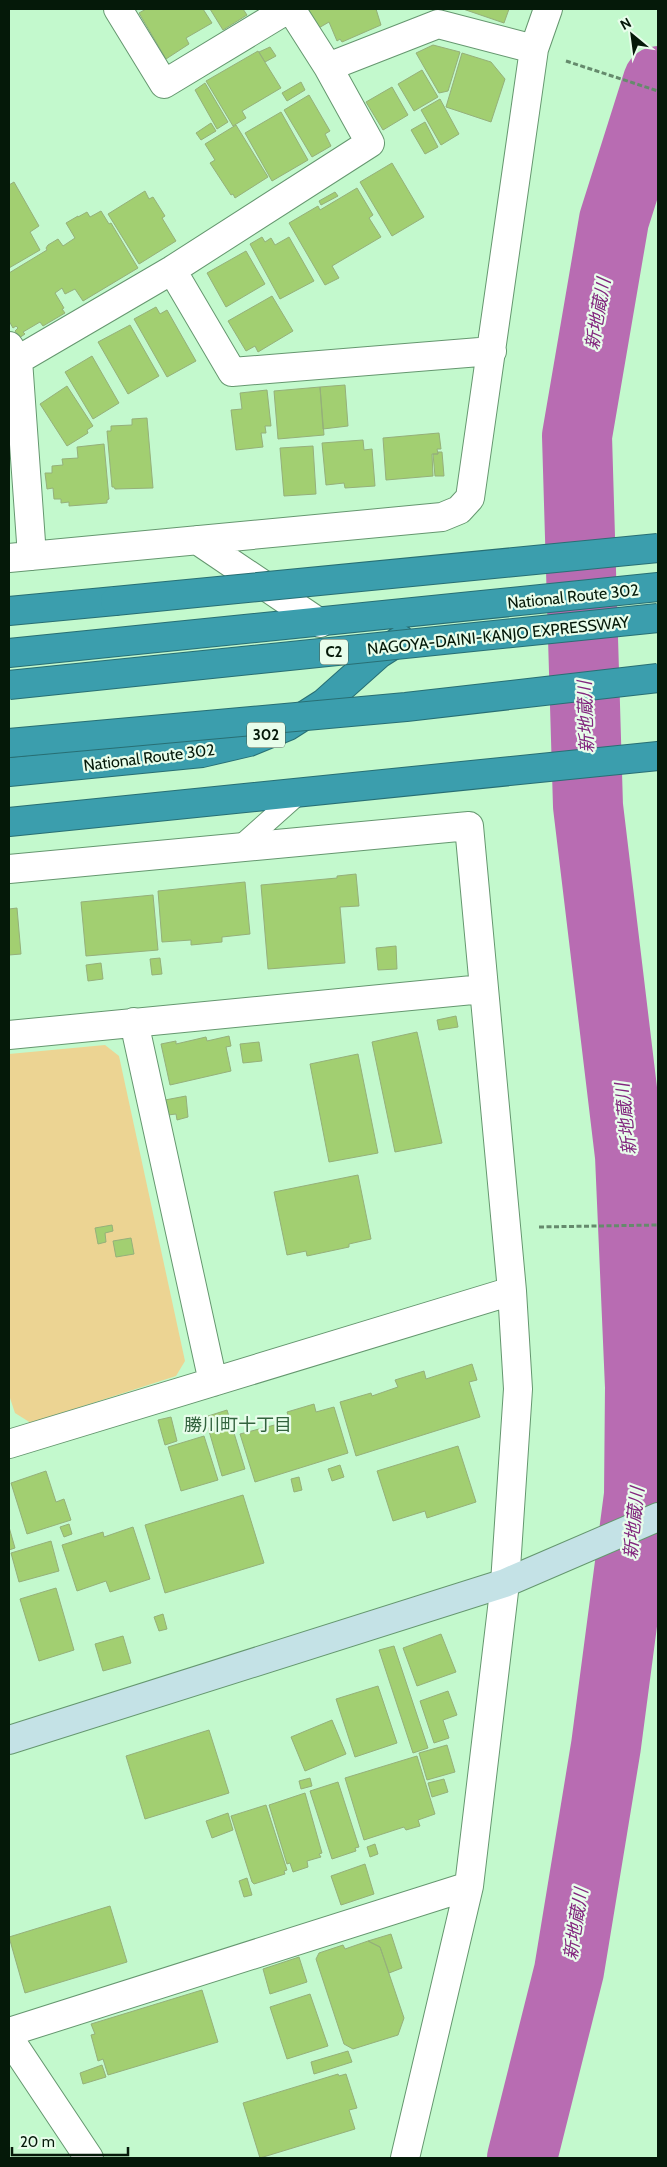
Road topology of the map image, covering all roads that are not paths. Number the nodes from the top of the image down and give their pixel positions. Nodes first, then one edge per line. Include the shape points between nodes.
1 (118, 9) edge
2 (289, 9) edge
3 (548, 9) edge
4 (534, 49) junction
5 (328, 67) junction
6 (172, 270) junction
7 (492, 351) junction
8 (13, 353) edge
9 (198, 540) junction
10 (658, 548) edge
11 (20, 557) edge
12 (658, 587) edge
13 (488, 604) junction
14 (9, 611) edge
15 (658, 618) edge
16 (320, 623) junction
17 (9, 653) edge
18 (658, 678) edge
19 (9, 685) edge
20 (9, 743) edge
21 (658, 756) edge
22 (9, 772) edge
23 (293, 799) dead end
24 (9, 822) edge
25 (238, 848) junction
26 (9, 869) edge
27 (483, 989) junction
28 (134, 1022) junction
29 (9, 1035) edge
30 (512, 1291) junction
31 (213, 1382) junction
32 (9, 1444) edge
33 (658, 1518) edge
34 (505, 1583) junction
35 (9, 1740) edge
36 (469, 1886) junction
37 (9, 2032) edge
38 (9, 2038) edge
39 (89, 2158) edge
40 (405, 2158) edge

1 - 2 street via 164,84
2 - 5 street
3 - 4 street
4 - 5 street via 438,24
4 - 7 street
5 - 6 street via 370,143
6 - 7 street via 232,372
6 - 8 street
7 - 9 street via 470,498 459,510 442,516
8 - 11 street
9 - 11 street
9 - 16 street
10 - 14 highway, bridge
12 - 13 highway, National Route 302 / 302
13 - 16 highway, National Route 302 / 302
13 - 22 highway, National Route 302 / 302 via 412,634 378,654 324,704 288,726 249,742 202,753
15 - 19 highway, NAGOYA-DAINI-KANJO EXPRESSWAY / C2, bridge
16 - 17 highway, National Route 302 / 302
18 - 20 highway, bridge via 406,707
21 - 24 highway
23 - 25 lane
25 - 26 street
25 - 27 street via 469,826
27 - 28 street
27 - 30 street
28 - 29 street
28 - 31 street
30 - 31 street
30 - 34 street via 518,1389
31 - 32 street
33 - 34 street
34 - 35 street
34 - 36 street
36 - 37 street
36 - 40 street
38 - 39 street

